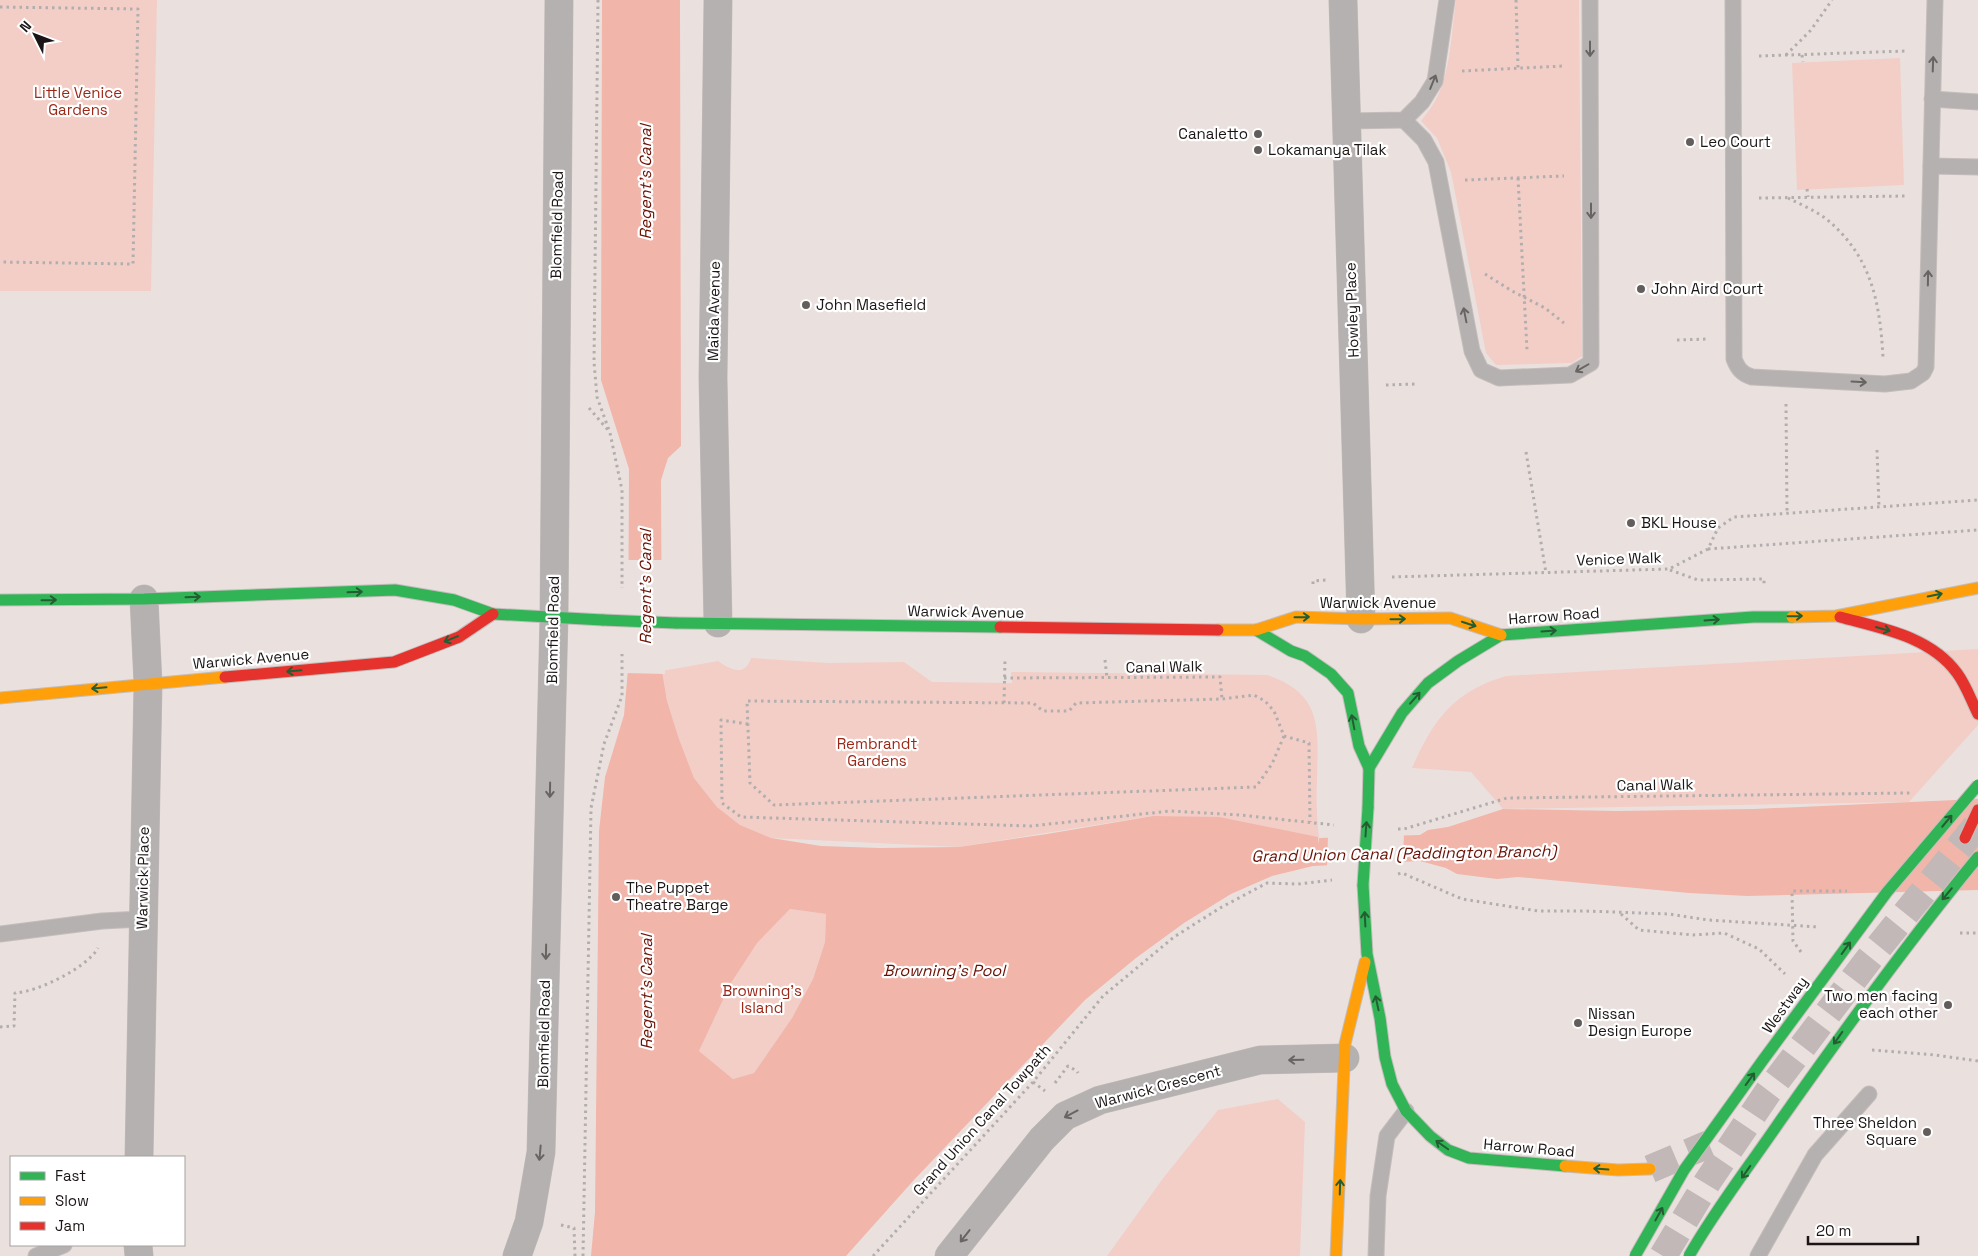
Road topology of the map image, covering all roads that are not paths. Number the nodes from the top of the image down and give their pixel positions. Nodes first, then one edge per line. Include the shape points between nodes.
1 (559, 0) edge
2 (718, 0) edge
3 (1342, 0) edge
4 (1447, 0) edge
5 (1590, 0) edge
6 (1733, 0) edge
7 (1935, 0) edge
8 (1932, 99) junction
9 (1978, 102) edge
10 (1404, 120) junction
11 (1346, 121) junction
12 (1931, 166) junction
13 (1978, 166) edge
14 (1978, 588) edge
15 (144, 599) junction
16 (0, 600) edge
17 (493, 614) junction
18 (554, 616) junction
19 (1836, 616) junction
20 (1361, 619) junction
21 (718, 623) junction
22 (1256, 630) junction
23 (1501, 634) junction
24 (148, 684) junction
25 (0, 698) edge
26 (1978, 714) edge
27 (1370, 768) junction
28 (1978, 784) edge
29 (1978, 810) edge
30 (1965, 838) dead end
31 (1978, 857) edge
32 (142, 919) junction
33 (0, 934) edge
34 (1367, 954) junction
35 (1345, 1058) junction
36 (1869, 1094) dead end
37 (1406, 1110) junction
38 (139, 1156) edge
39 (1650, 1169) tunnel mouth
40 (61, 1246) edge
41 (36, 1256) edge
42 (517, 1256) edge
43 (949, 1256) edge
44 (1336, 1256) edge
45 (1376, 1256) edge
46 (1635, 1256) edge
47 (1690, 1256) edge
48 (1758, 1256) edge

1 - 18 street, Blomfield Road
2 - 21 street, Maida Avenue via 713,378
3 - 11 street, Howley Place
10 -> 4 lane via 1422,102 1435,81
5 -> 10 lane via 1591,363 1570,375 1499,378 1482,370 1472,351 1436,162 1424,140
6 -> 12 lane via 1734,359 1740,371 1752,377 1885,384 1911,381 1923,373 1926,367
8 -> 7 lane
8 - 9 lane
8 - 12 lane
10 - 11 lane
11 - 20 street, Howley Place
12 - 13 lane
19 -> 14 main road, Harrow Road
16 -> 15 main road
15 -> 17 main road via 395,590 454,600
15 - 24 street, Warwick Place
17 - 18 main road
17 -> 24 main road, Warwick Avenue via 458,637 394,662
18 - 21 main road, Warwick Avenue, bridge
18 -> 42 street, Blomfield Road via 541,1152 529,1222
23 -> 19 main road, Harrow Road via 1753,617
19 -> 26 main road, Harrow Road via 1911,637 1932,648 1967,688
22 -> 20 main road, Warwick Avenue via 1296,616
20 -> 23 main road, Warwick Avenue via 1450,618
21 - 22 main road, Warwick Avenue
27 -> 22 main road via 1359,746 1348,693 1331,674 1305,656
27 -> 23 main road, Harrow Road via 1402,712 1428,682
24 -> 25 main road, Warwick Avenue
24 - 32 street, Warwick Place
34 -> 27 main road, Harrow Road, bridge via 1362,884
46 -> 28 main road, Westway, bridge via 1684,1170 1763,1060 1887,892
29 - 30 main road
31 -> 47 main road, bridge via 1860,1007 1700,1236
32 - 33 lane
32 - 38 street, Warwick Place
34 - 35 main road, Harrow Road
37 -> 34 main road, Harrow Road via 1392,1084 1385,1057
35 -> 43 street, Warwick Crescent via 1260,1060 1100,1100 1065,1116 1042,1139
44 -> 35 main road, Harrow Road
36 - 48 lane via 1815,1155
39 -> 37 main road, Harrow Road via 1618,1170 1469,1158 1448,1150
37 - 45 lane via 1387,1136 1378,1196
40 - 41 lane

